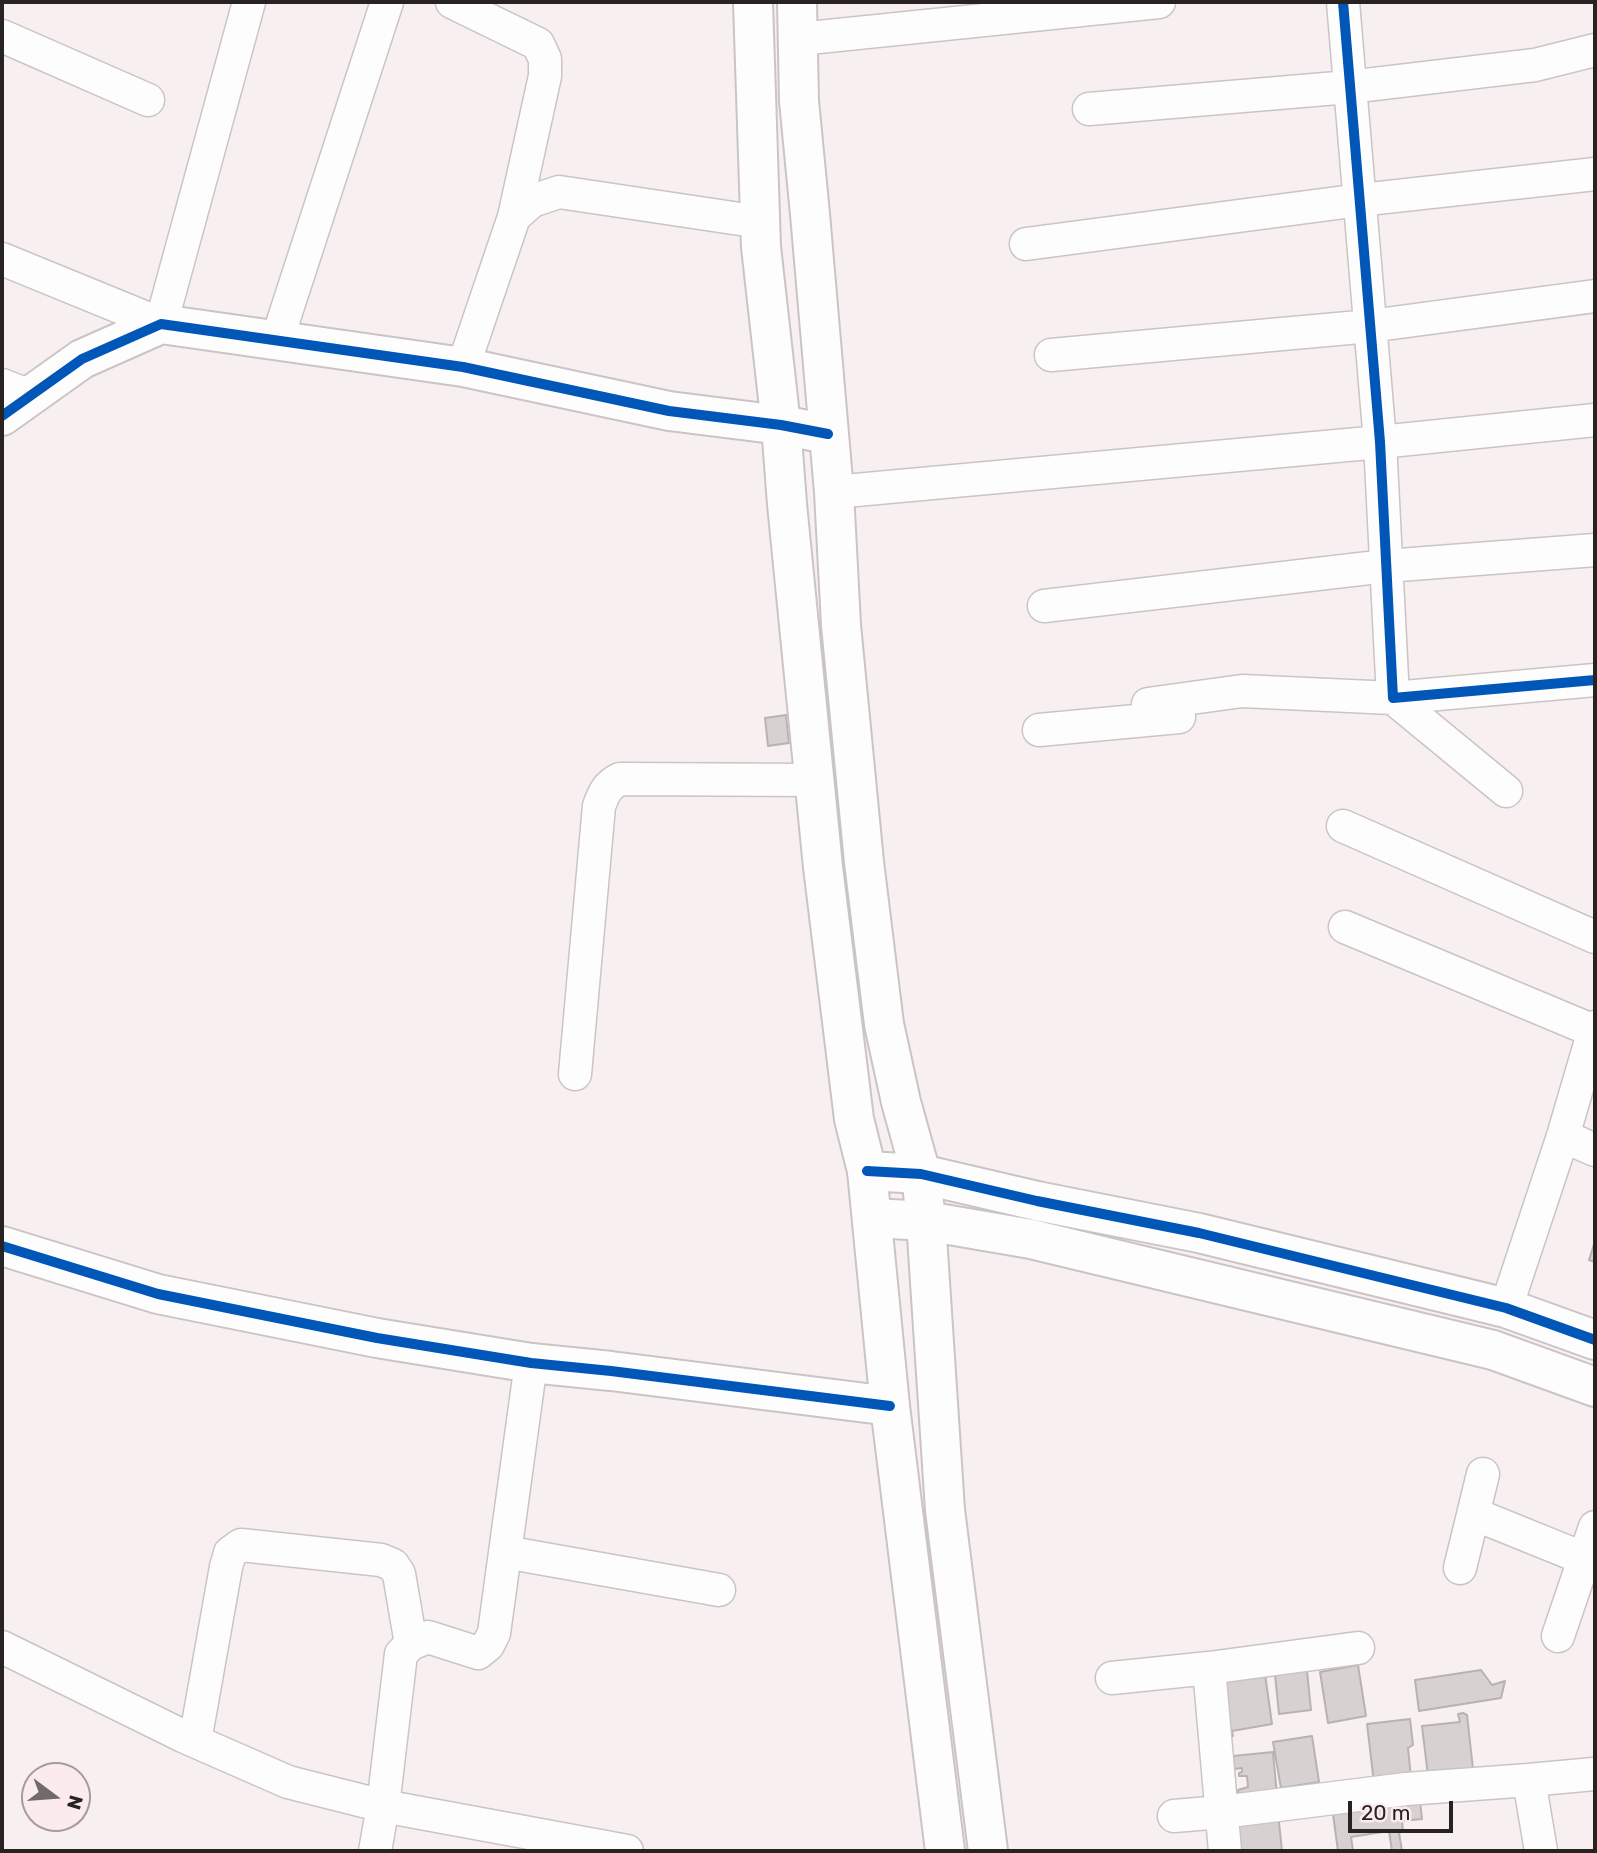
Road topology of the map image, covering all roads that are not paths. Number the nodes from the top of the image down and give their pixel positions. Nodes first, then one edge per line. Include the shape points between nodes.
1 (249, 2) edge
2 (387, 2) edge
3 (452, 2) edge
4 (753, 2) edge
5 (797, 2) edge
6 (1159, 2) edge
7 (1343, 2) edge
8 (2, 36) edge
9 (799, 39) junction
10 (1595, 50) edge
11 (1595, 62) edge
12 (1349, 92) junction
13 (148, 100) dead end
14 (1089, 109) dead end
15 (1595, 174) edge
16 (1360, 200) junction
17 (514, 217) junction
18 (760, 222) junction
19 (1026, 244) dead end
20 (2, 259) edge
21 (1595, 296) edge
22 (161, 324) junction
23 (1370, 326) junction
24 (277, 340) junction
25 (1051, 355) dead end
26 (463, 367) junction
27 (11, 399) edge
28 (1595, 420) edge
29 (781, 425) junction
30 (828, 434) junction
31 (1380, 442) junction
32 (834, 492) junction
33 (1595, 550) edge
34 (1386, 566) junction
35 (1044, 606) dead end
36 (1595, 680) edge
37 (1393, 698) junction
38 (1149, 704) dead end
39 (1039, 730) dead end
40 (814, 780) junction
41 (1506, 791) dead end
42 (1343, 826) dead end
43 (1345, 927) dead end
44 (1595, 937) edge
45 (1593, 1043) edge
46 (575, 1074) dead end
47 (1563, 1136) junction
48 (1595, 1150) edge
49 (867, 1171) junction
50 (921, 1174) junction
51 (873, 1218) junction
52 (926, 1221) junction
53 (2, 1245) edge
54 (1506, 1308) junction
55 (1595, 1340) edge
56 (531, 1363) junction
57 (1595, 1387) edge
58 (890, 1406) junction
59 (1483, 1474) dead end
60 (1474, 1514) junction
61 (1595, 1527) edge
62 (505, 1552) junction
63 (1590, 1561) edge
64 (1461, 1568) dead end
65 (719, 1590) dead end
66 (1558, 1636) dead end
67 (411, 1644) junction
68 (2, 1647) edge
69 (1358, 1648) dead end
70 (1209, 1668) junction
71 (1112, 1678) dead end
72 (195, 1741) junction
73 (1594, 1774) edge
74 (1530, 1780) junction
75 (383, 1806) junction
76 (1222, 1812) junction
77 (1174, 1816) dead end
78 (375, 1851) edge
79 (627, 1851) edge
80 (945, 1851) edge
81 (988, 1851) edge
82 (1226, 1851) edge
83 (1541, 1851) edge

1 - 22 street
2 - 24 street
3 - 17 street via 538,44 545,59
4 - 18 main road
5 - 9 main road
6 - 9 street
7 - 12 street
8 - 13 street
9 - 30 main road via 799,101
10 - 12 street via 1535,65
11 - 12 street
12 - 14 street
12 - 16 street
15 - 16 street
16 - 19 street
16 - 23 street
17 - 18 street via 532,201 559,192
17 - 26 street
18 - 29 main road
20 - 22 street
21 - 23 street
22 - 24 main road
22 - 27 main road via 82,359
23 - 25 street
23 - 31 street
24 - 26 main road
26 - 29 main road via 669,411
28 - 31 street
29 - 30 main road
29 - 40 main road
30 - 32 main road
31 - 32 street
31 - 34 street
32 - 50 main road via 841,625 884,1024
33 - 34 street
34 - 35 street
34 - 37 street
36 - 37 street
37 - 38 street via 1242,691
37 - 39 street
37 - 41 street
40 - 46 street via 620,779 604,792 599,806
40 - 49 main road via 854,1119
42 - 44 street
43 - 45 street
45 - 47 street
47 - 48 street
47 - 54 street
49 - 50 main road
49 - 51 main road
50 - 52 main road
50 - 54 main road via 1199,1233
51 - 52 main road
51 - 58 main road
52 - 57 main road via 1031,1239 1480,1347
52 - 81 main road via 945,1510
53 - 56 main road via 158,1294
54 - 55 main road
56 - 58 main road
56 - 62 street
58 - 80 main road
59 - 60 street
60 - 63 street
60 - 64 street
61 - 63 street
62 - 65 street
62 - 67 street via 494,1633 488,1645 478,1653 428,1637
63 - 66 street
67 - 72 street via 399,1574 393,1565 241,1545 230,1553 226,1567
67 - 75 street via 401,1654
68 - 72 street
69 - 70 street
70 - 71 street
70 - 76 street
72 - 75 street via 288,1782
73 - 74 street
74 - 76 street via 1406,1789
74 - 83 street
75 - 78 street
75 - 79 street
76 - 77 street
76 - 82 street

